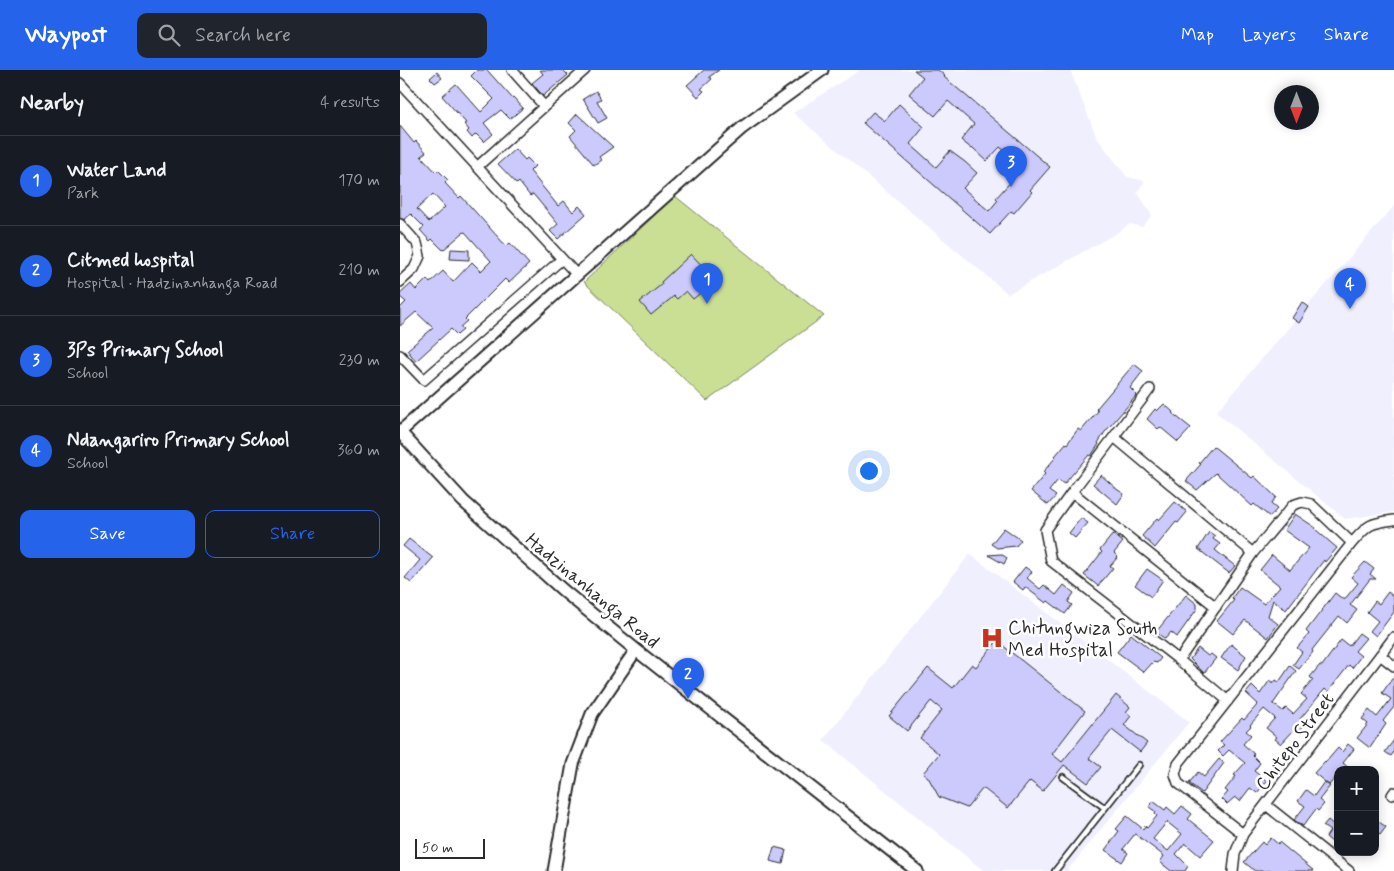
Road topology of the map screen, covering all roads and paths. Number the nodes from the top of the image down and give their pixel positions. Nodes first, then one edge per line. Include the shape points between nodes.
1 (512, 70) edge
2 (585, 70) edge
3 (822, 70) edge
4 (401, 87) edge
5 (544, 106) junction
6 (478, 166) junction
7 (400, 224) edge
8 (562, 259) junction
9 (577, 275) junction
10 (400, 282) edge
11 (400, 354) edge
12 (1150, 389) dead end
13 (400, 432) edge
14 (1114, 437) junction
15 (1072, 492) junction
16 (1394, 520) edge
17 (1352, 543) junction
18 (1253, 553) junction
19 (1216, 607) junction
20 (1394, 637) edge
21 (636, 650) junction
22 (1380, 654) junction
23 (1179, 660) junction
24 (1394, 666) edge
25 (1228, 701) junction
26 (1138, 766) dead end
27 (1063, 777) dead end
28 (1266, 805) junction
29 (1105, 808) junction
30 (1243, 834) junction
31 (554, 871) edge
32 (917, 871) edge
33 (1055, 871) edge
34 (1233, 871) edge
35 (1349, 871) edge

1 - 5 street
2 - 5 street
3 - 9 street via 742,128
4 - 6 street
5 - 6 street
6 - 8 street
7 - 10 street via 417,243 420,256 414,268
8 - 9 street
8 - 11 street via 424,380
9 - 13 street
12 - 14 street
13 - 21 street, Hadzinanhanga Road via 463,501
14 - 15 street
14 - 18 street
15 - 19 street
15 - 23 street via 1045,530 1051,561
16 - 17 street via 1368,525
17 - 18 street via 1311,504 1302,502 1293,506
17 - 25 street
18 - 19 street
19 - 23 street
20 - 22 street, Chitepo Street
21 - 31 street via 592,714 573,764
21 - 32 street, Hadzinanhanga Road
22 - 24 street
22 - 28 street, Chitepo Street
23 - 25 street
25 - 30 street via 1178,764 1174,774 1178,783
26 - 29 lane
27 - 29 lane
28 - 30 street, Chitepo Street
28 - 35 street
29 - 33 lane
30 - 34 street, Chitepo Street via 1235,854

